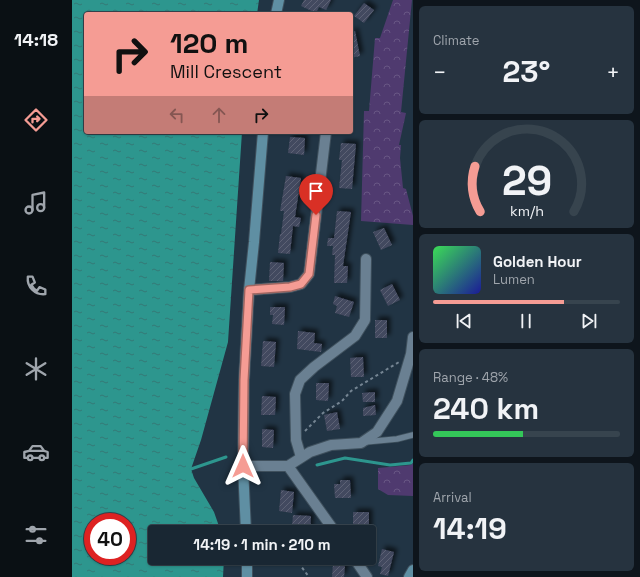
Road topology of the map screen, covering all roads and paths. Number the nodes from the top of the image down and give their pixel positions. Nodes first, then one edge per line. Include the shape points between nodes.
1 (279, 0) edge
2 (276, 12) edge
3 (263, 134) edge
4 (326, 134) edge
5 (366, 259) dead end
6 (249, 290) junction
7 (413, 337) edge
8 (411, 354) junction
9 (413, 435) edge
10 (296, 440) junction
11 (361, 443) junction
12 (301, 457) junction
13 (243, 466) junction
14 (288, 466) junction
15 (246, 525) edge
16 (330, 525) edge
17 (247, 565) edge
18 (300, 565) edge
19 (359, 565) edge
20 (413, 570) edge
21 (247, 577) edge
22 (309, 577) edge
23 (367, 577) edge
24 (409, 577) edge

1 - 2 street
3 - 6 street
4 - 6 street via 309,274 301,284 290,287
5 - 10 street via 365,320 355,336 300,380 295,394
6 - 13 street
7 - 8 street
8 - 10 path via 350,391 342,401 323,413
8 - 11 street via 397,401 377,432
9 - 11 lane
10 - 12 street
11 - 12 street via 331,446
12 - 14 street
13 - 14 street
13 - 15 street
14 - 16 street
17 - 21 street
18 - 22 path
19 - 23 street
20 - 24 street

